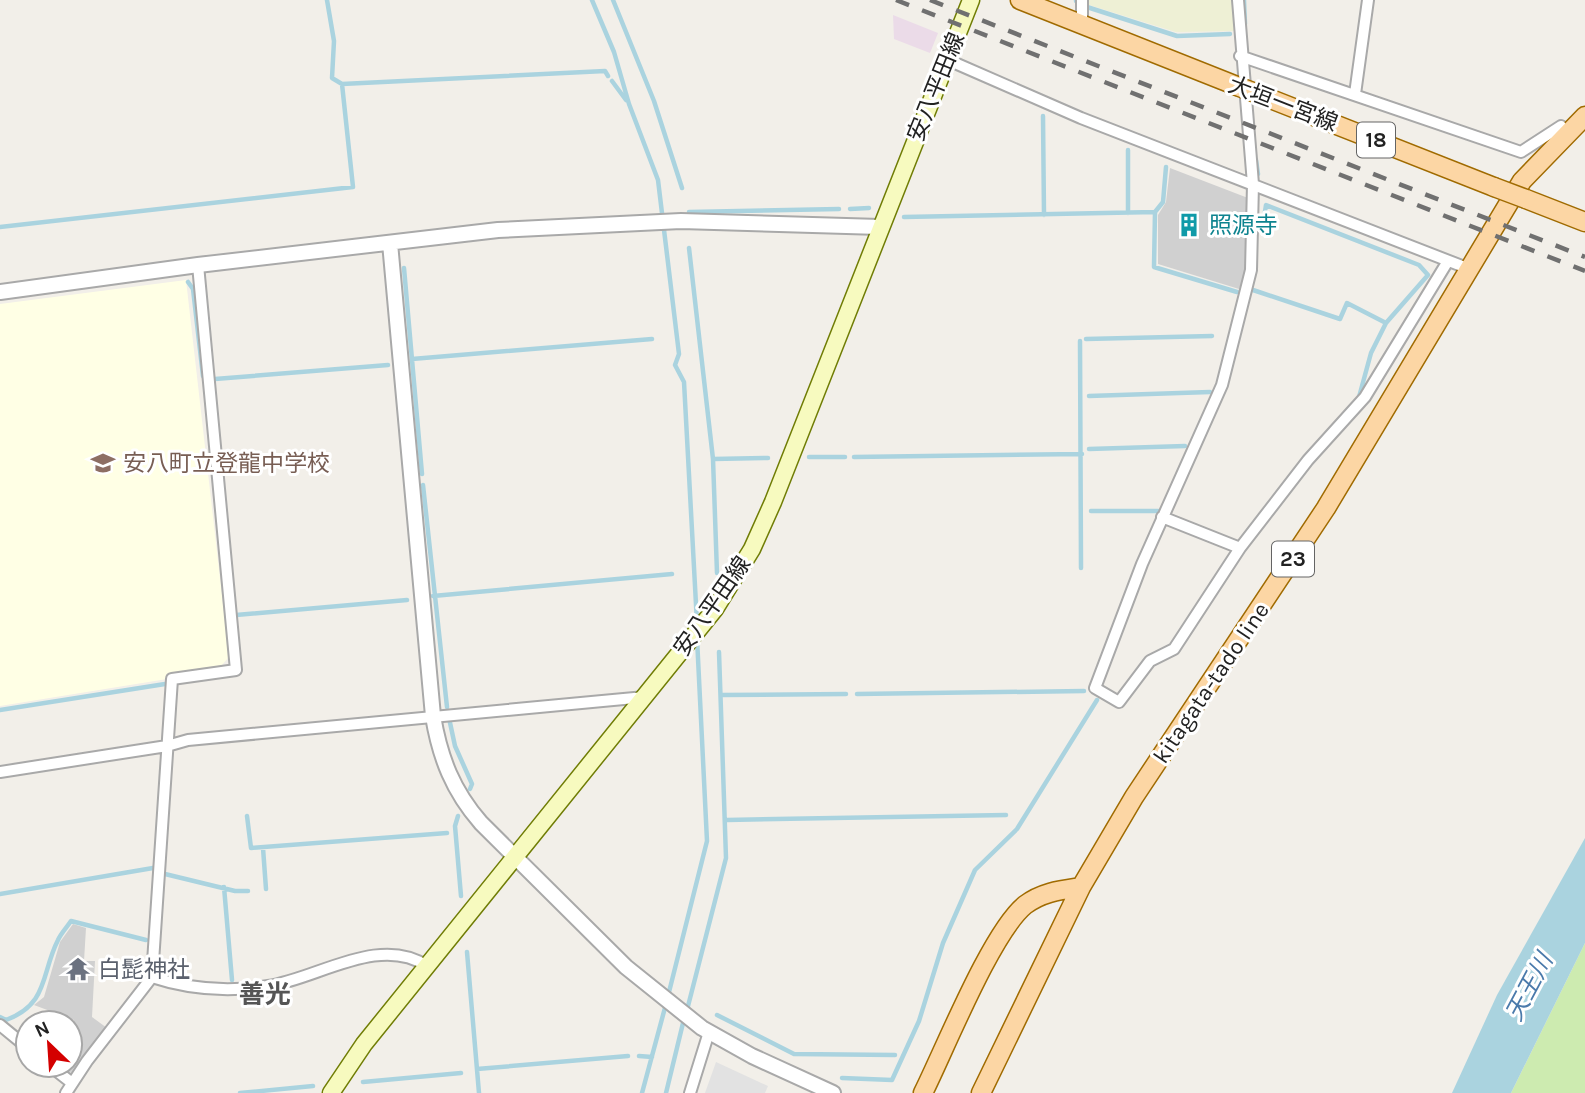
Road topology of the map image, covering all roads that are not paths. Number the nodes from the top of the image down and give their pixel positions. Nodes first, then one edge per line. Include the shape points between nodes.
1 (971, 0) edge
2 (1020, 0) edge
3 (1082, 0) edge
4 (1238, 0) edge
5 (1368, 0) edge
6 (1082, 24) junction
7 (1240, 56) junction
8 (948, 60) junction
9 (1355, 93) junction
10 (1585, 116) edge
11 (1561, 126) dead end
12 (1253, 184) junction
13 (1583, 217) edge
14 (880, 227) junction
15 (390, 243) junction
16 (1448, 261) junction
17 (198, 265) junction
18 (1467, 268) junction
19 (0, 292) edge
20 (1162, 517) junction
21 (1240, 548) junction
22 (645, 697) junction
23 (433, 716) junction
24 (167, 746) junction
25 (0, 772) edge
26 (516, 856) junction
27 (1081, 887) junction
28 (426, 965) junction
29 (152, 977) junction
30 (0, 1025) edge
31 (709, 1032) junction
32 (14, 1036) edge
33 (69, 1088) edge
34 (331, 1093) edge
35 (690, 1093) edge
36 (832, 1093) edge
37 (923, 1093) edge
38 (981, 1093) edge

1 - 8 main road, 安八平田線
2 - 6 main road, 大垣一宮線 / 18
3 - 6 street
4 - 7 street
5 - 9 street
6 - 13 main road, 大垣一宮線 / 18, bridge via 1525,199
7 - 9 street
7 - 12 street
8 - 12 street via 1081,118
8 - 14 main road, 安八平田線
9 - 11 street via 1521,152
10 - 18 main road, kitagata-tado line / 23 via 1522,181
12 - 16 street
12 - 20 street via 1251,270 1233,349 1222,385
14 - 15 street via 648,222 498,230
14 - 22 main road, 安八平田線 via 752,549 715,609
15 - 17 street
15 - 23 street
16 - 18 street
16 - 21 street via 1364,397
17 - 19 street
17 - 24 street via 236,670 172,679
18 - 27 main road, kitagata-tado line / 23 via 1326,508 1134,797
20 - 21 street
20 - 21 street via 1095,688 1119,702 1150,661 1174,649
22 - 23 street
22 - 26 main road, 安八平田線
23 - 24 street via 188,740
23 - 26 street via 447,774 464,803
24 - 25 street
24 - 29 street
26 - 28 main road, 安八平田線
26 - 31 street via 626,967
27 - 37 main road via 1048,893 1015,915 996,944
27 - 38 main road, kitagata-tado line / 23
28 - 29 street via 408,955 349,959 267,987 185,988
28 - 34 main road, 安八平田線
29 - 33 street
30 - 32 street
31 - 35 street
31 - 36 street

